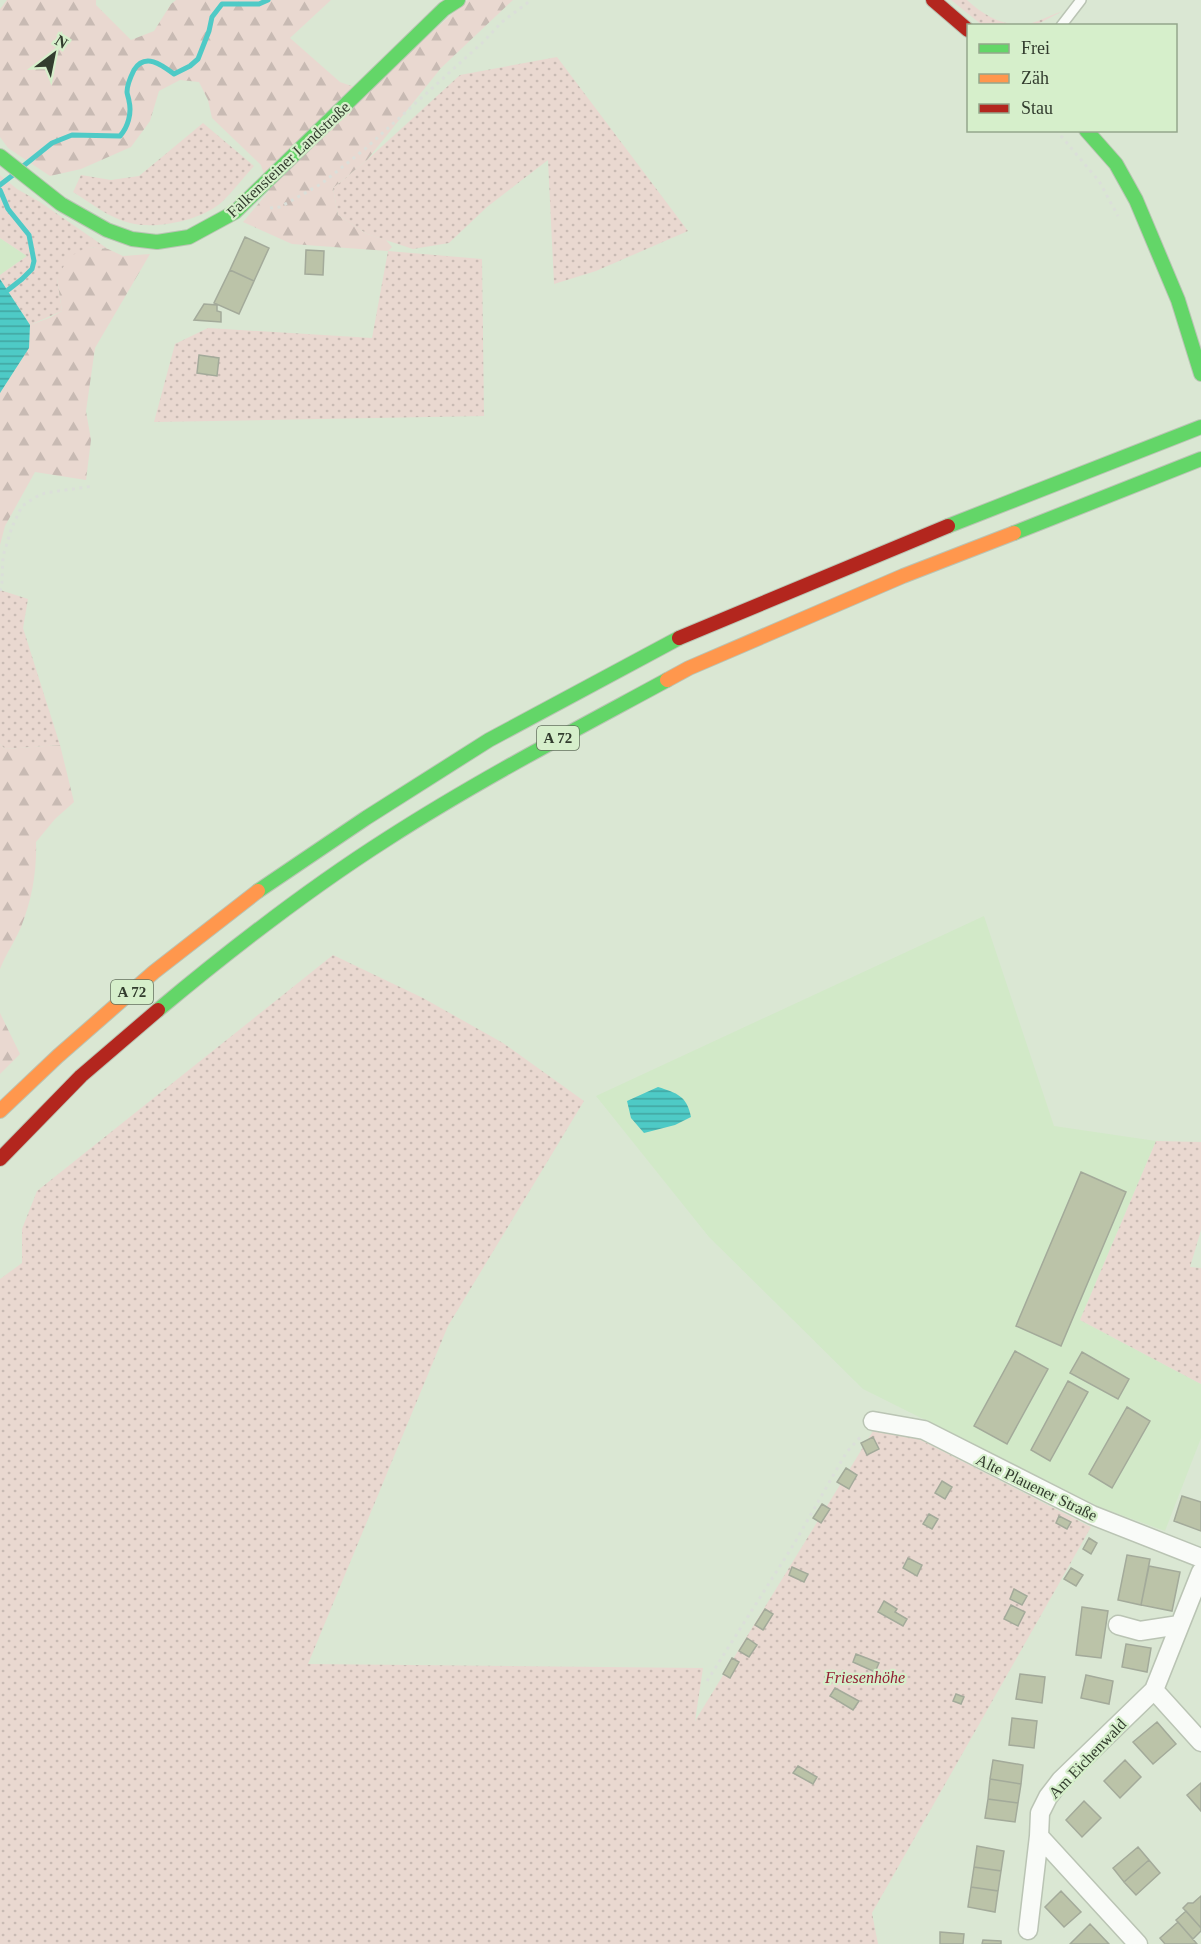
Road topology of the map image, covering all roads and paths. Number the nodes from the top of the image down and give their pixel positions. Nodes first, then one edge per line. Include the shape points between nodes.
1 (458, 0) edge
2 (531, 0) edge
3 (933, 0) edge
4 (1081, 0) edge
5 (1062, 24) edge
6 (967, 28) edge
7 (1058, 132) edge
8 (1088, 132) edge
9 (0, 156) edge
10 (268, 209) dead end
11 (1119, 217) dead end
12 (1201, 373) edge
13 (1201, 427) edge
14 (1201, 459) edge
15 (94, 486) dead end
16 (0, 591) edge
17 (0, 1111) edge
18 (0, 1159) edge
19 (873, 1421) joint
20 (1201, 1558) edge
21 (1201, 1572) edge
22 (1179, 1624) junction
23 (1118, 1625) dead end
24 (707, 1681) dead end
25 (1154, 1690) junction
26 (1201, 1742) edge
27 (1039, 1836) junction
28 (1028, 1930) dead end
29 (1138, 1944) edge

1 - 9 main road, Falkensteiner Landstraße via 444,9 235,212 182,239 155,242 126,238 91,222
2 - 10 path via 321,184 280,207
3 - 6 main road
4 - 5 lane
7 - 11 path via 1099,181
8 - 12 main road via 1116,164 1136,200 1178,300
13 - 17 main road, A 72 via 890,549 675,640 489,740 272,881 154,972
14 - 18 main road, A 72 via 903,576 689,668 509,765 387,839 294,903 81,1076
15 - 16 path via 45,494 22,506 3,556
19 - 20 street, Alte Plauener Straße via 924,1430 1092,1515
19 - 24 path via 846,1454 795,1544
21 - 22 street, Am Eichenwald
22 - 23 street via 1140,1631
22 - 25 street, Am Eichenwald
25 - 26 street
25 - 27 street, Am Eichenwald via 1061,1780 1040,1813
27 - 28 street, Am Eichenwald
27 - 29 street

